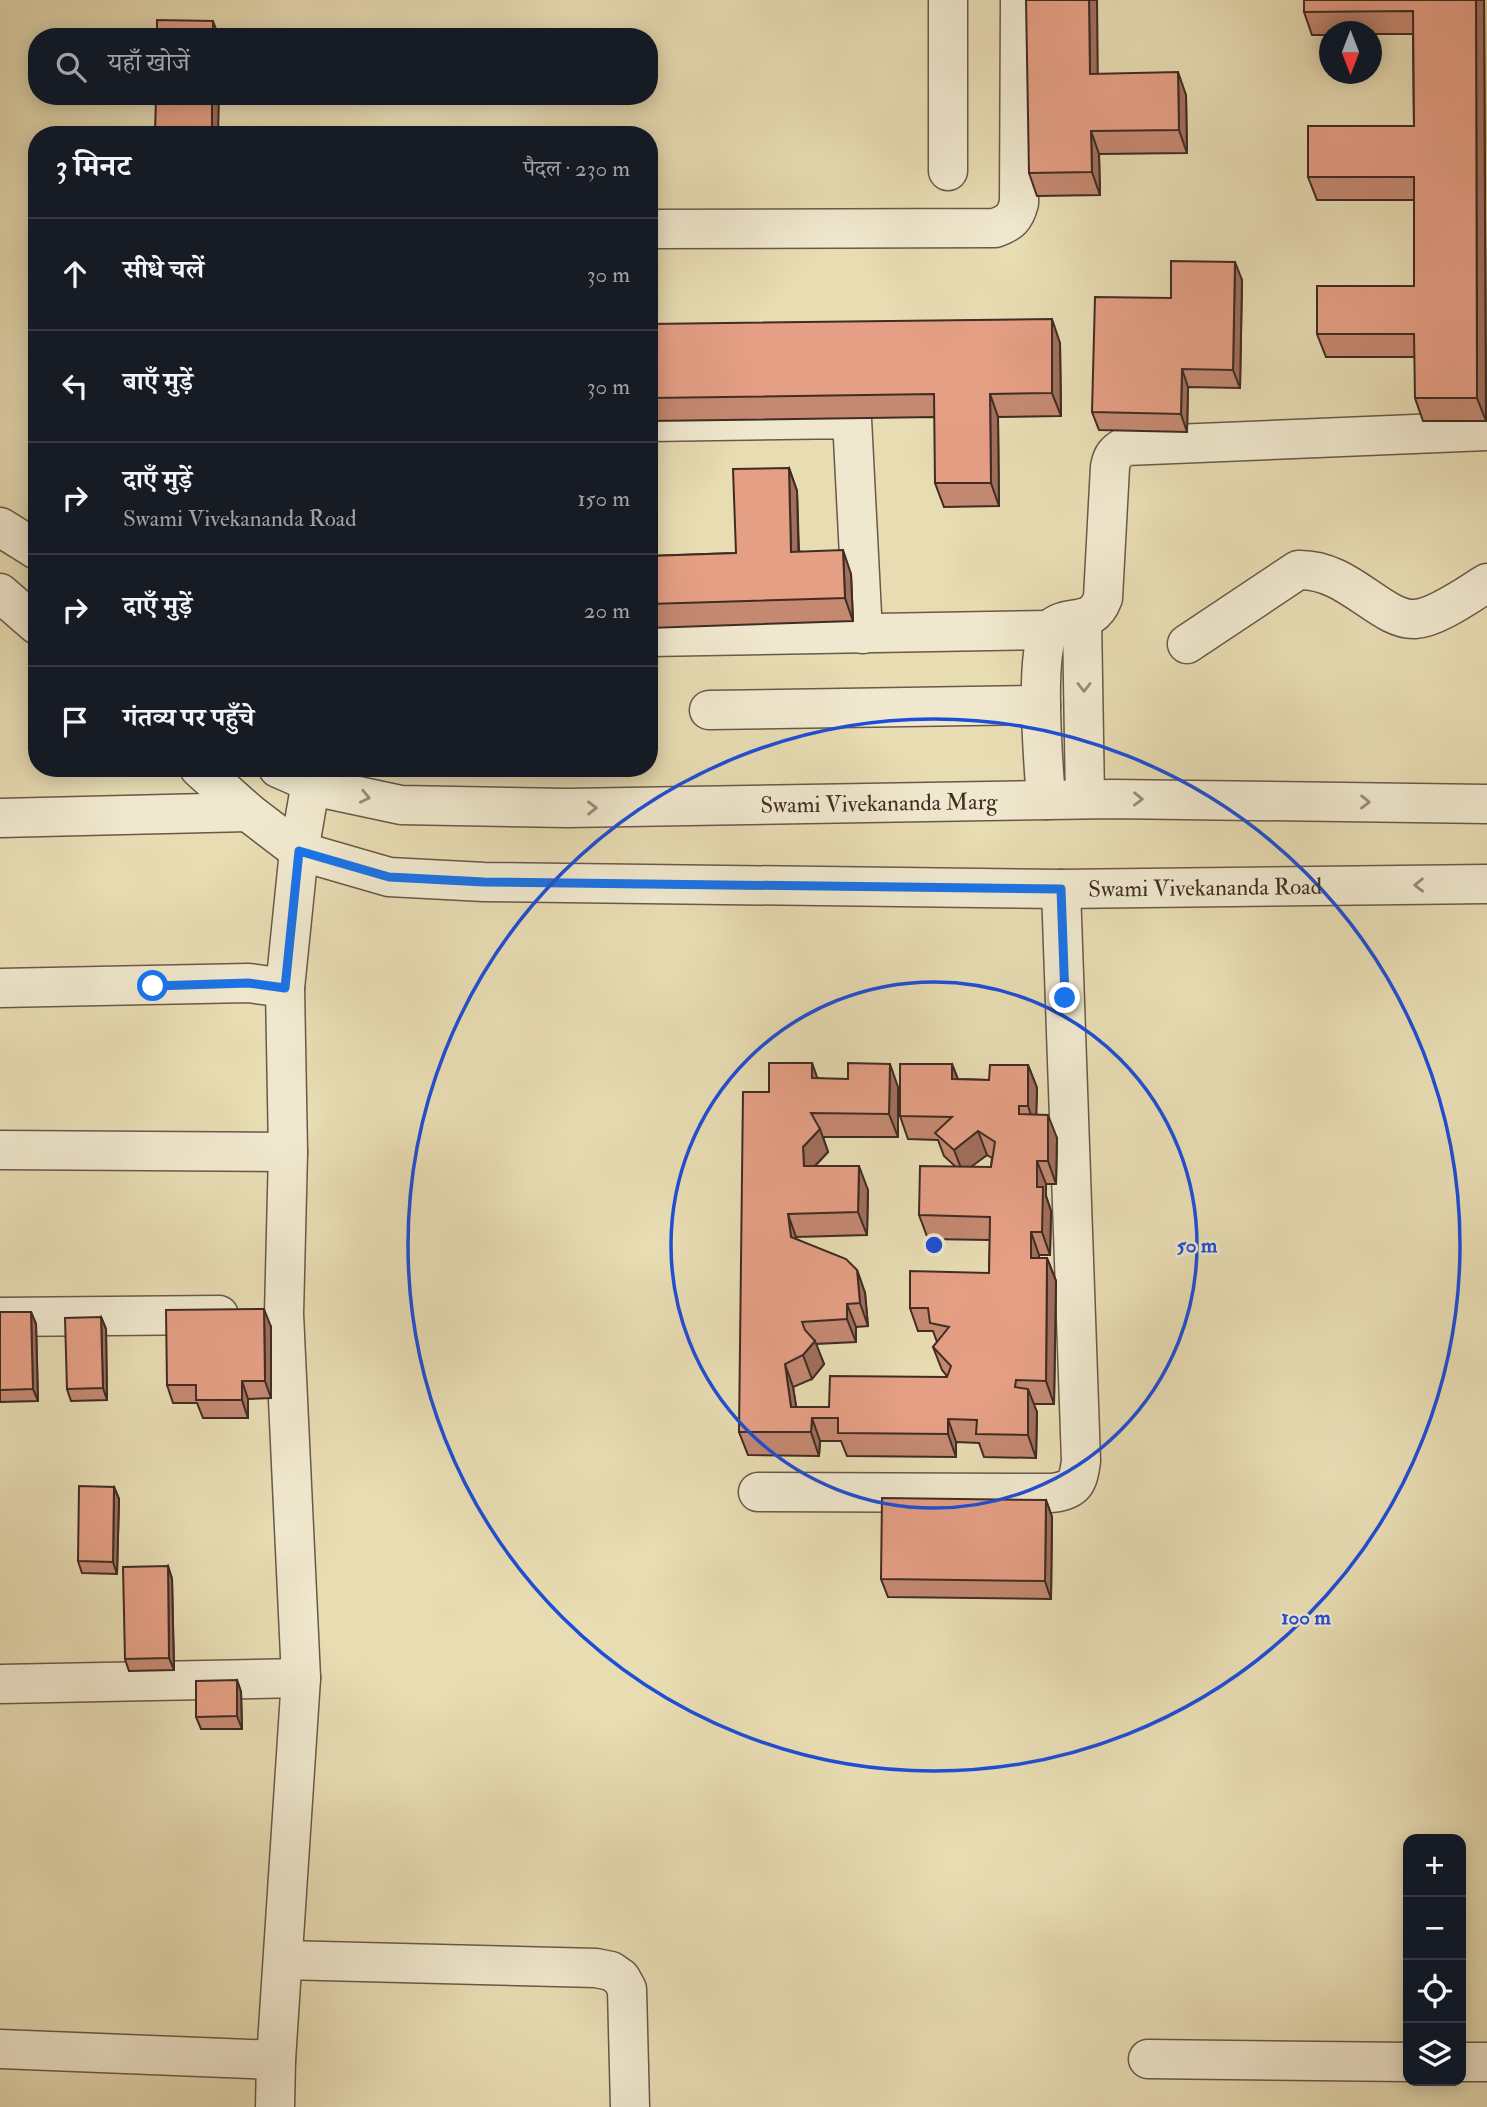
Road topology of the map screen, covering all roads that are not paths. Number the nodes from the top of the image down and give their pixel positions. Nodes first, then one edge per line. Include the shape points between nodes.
1 (948, 0) edge
2 (1020, 0) edge
3 (948, 171) dead end
4 (658, 229) edge
5 (658, 422) edge
6 (1487, 431) edge
7 (0, 527) edge
8 (28, 544) edge
9 (1487, 583) edge
10 (0, 593) edge
11 (28, 617) edge
12 (1066, 624) junction
13 (863, 634) junction
14 (658, 637) edge
15 (1187, 644) dead end
16 (1041, 705) junction
17 (709, 710) dead end
18 (210, 777) edge
19 (295, 777) edge
20 (299, 777) edge
21 (1084, 799) junction
22 (1046, 800) junction
23 (1487, 804) edge
24 (248, 812) junction
25 (0, 818) edge
26 (299, 851) junction
27 (1487, 884) edge
28 (1061, 889) junction
29 (0, 988) edge
30 (285, 988) junction
31 (0, 1150) edge
32 (288, 1152) junction
33 (284, 1314) junction
34 (0, 1317) edge
35 (758, 1492) dead end
36 (301, 1678) junction
37 (0, 1684) edge
38 (283, 1959) junction
39 (0, 2049) edge
40 (1149, 2059) dead end
41 (276, 2060) junction
42 (1403, 2062) edge
43 (1466, 2062) edge
44 (1487, 2062) edge
45 (275, 2107) edge
46 (630, 2107) edge

1 - 3 street
2 - 4 street via 1018,203 1016,215 1007,224 995,228
5 - 13 street via 852,419
6 - 12 street via 1126,446 1116,451 1110,467 1103,598 1092,615
7 - 8 street
9 - 15 street via 1415,619 1401,617 1337,577 1298,570
10 - 11 street
12 - 13 street
12 - 16 street via 1045,641
12 -> 21 street
13 - 14 street
16 - 17 street
16 - 22 street
18 - 24 street, Swami Vivekananda Road
19 - 26 street
20 -> 22 street, Swami Vivekananda Marg via 326,789 415,806
21 - 22 street, Swami Vivekananda Marg
21 -> 23 street, Swami Vivekananda Marg
24 - 25 street
24 - 26 street, Swami Vivekananda Road
26 - 28 street, Swami Vivekananda Road via 389,877 484,882
26 - 30 street
27 -> 28 street, Swami Vivekananda Road
28 - 35 street via 1082,1461 1078,1480 1066,1491 1052,1493
29 - 30 street via 248,983
30 - 32 street
31 - 32 street
32 - 33 street
33 - 34 street
33 - 36 street
36 - 37 street
36 - 38 street
38 - 41 street
38 - 46 street via 611,1971 626,1989
39 - 41 street
40 - 42 street
41 - 45 street
43 - 44 street

